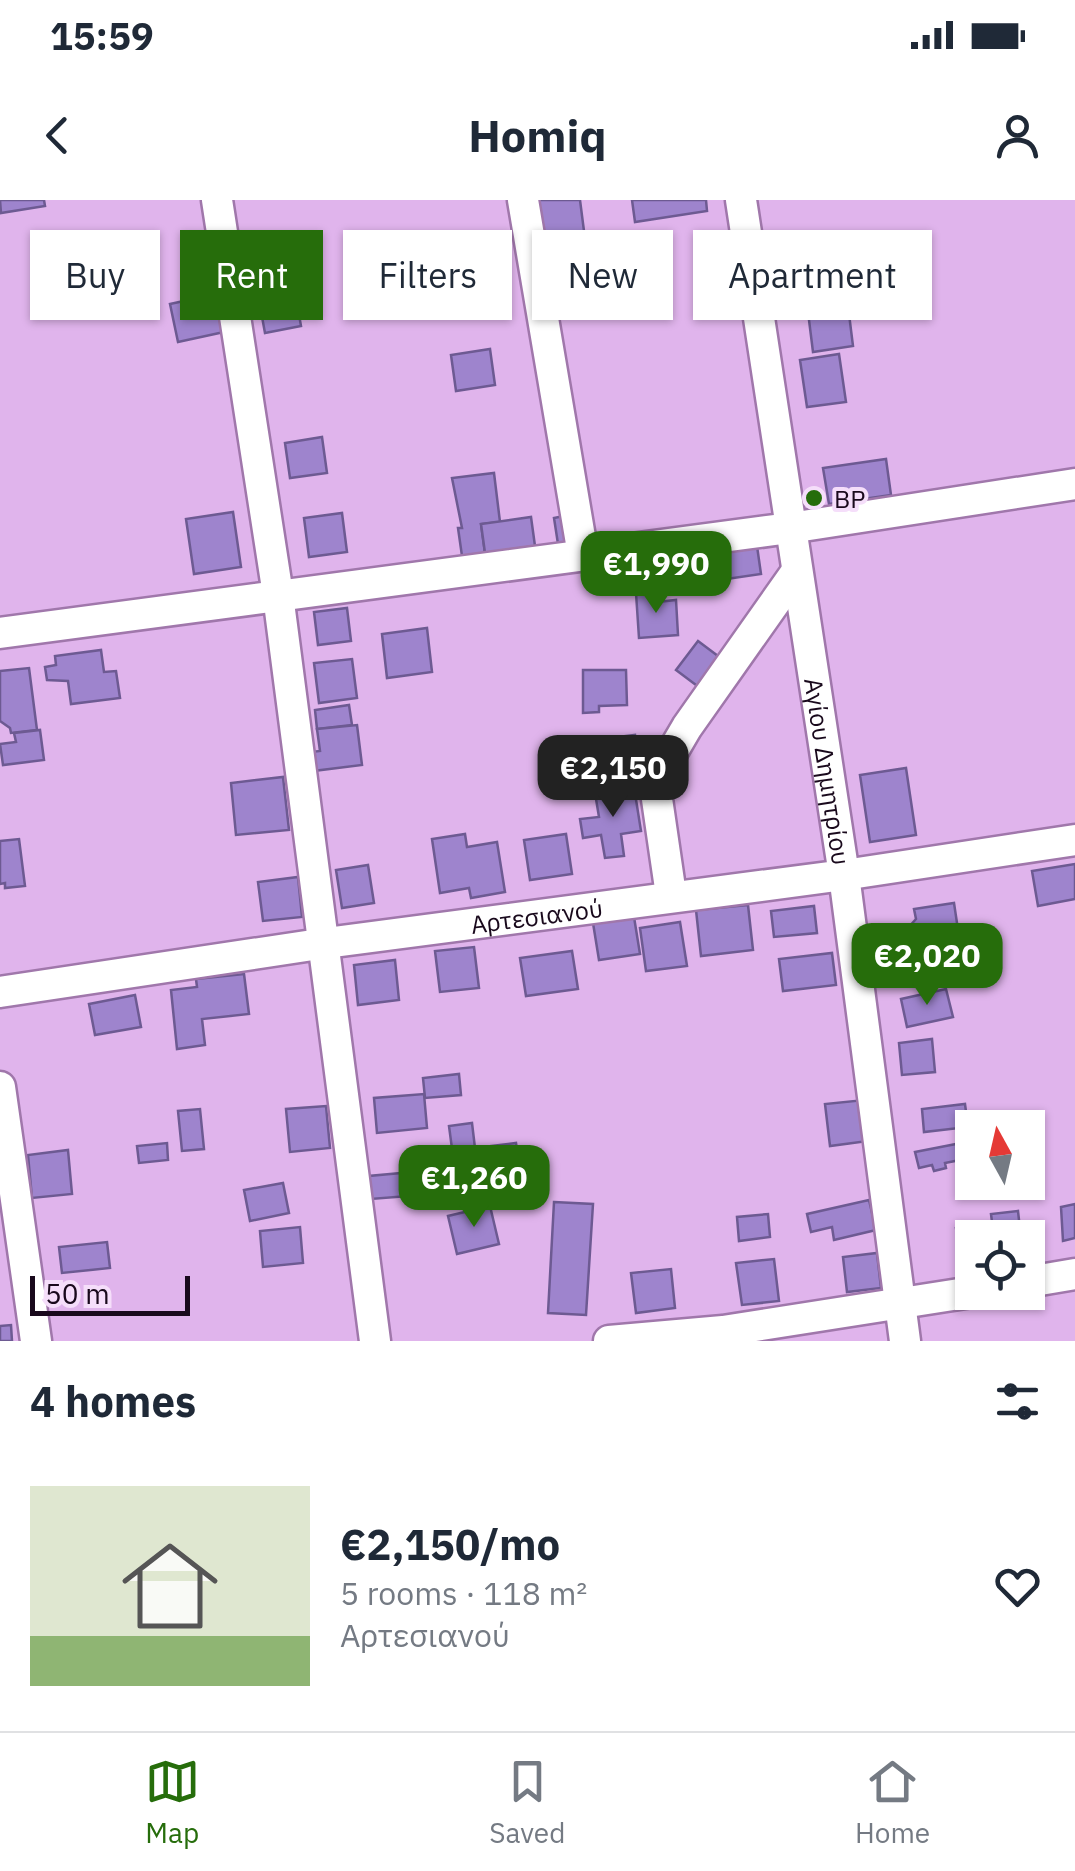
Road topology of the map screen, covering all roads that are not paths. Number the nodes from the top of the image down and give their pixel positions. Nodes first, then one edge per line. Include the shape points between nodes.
1 (216, 200) edge
2 (523, 200) edge
3 (741, 200) edge
4 (1075, 484) edge
5 (790, 528) junction
6 (583, 555) junction
7 (797, 571) junction
8 (278, 595) junction
9 (0, 633) edge
10 (1075, 840) edge
11 (844, 874) junction
12 (671, 895) junction
13 (326, 943) junction
14 (0, 992) edge
15 (0, 1087) edge
16 (1075, 1274) edge
17 (1045, 1279) edge
18 (955, 1295) edge
19 (901, 1305) junction
20 (36, 1341) edge
21 (375, 1341) edge
22 (609, 1341) edge
23 (906, 1341) edge

1 - 8 street
2 - 6 street
3 - 5 street, Αγίου Δημητρίου
4 - 5 street
5 - 6 street
5 - 7 street, Αγίου Δημητρίου
6 - 8 street
7 - 11 street, Αγίου Δημητρίου
7 - 12 street via 660,773 657,799
8 - 9 street
8 - 13 street
10 - 11 street, Αρτεσιανού
11 - 12 street, Αρτεσιανού
11 - 19 street, Αγίου Δημητρίου
12 - 13 street, Αρτεσιανού
13 - 14 street, Αρτεσιανού
13 - 21 street
15 - 20 street
16 - 17 street
18 - 19 street
19 - 22 street
19 - 23 street, Αγίου Δημητρίου

